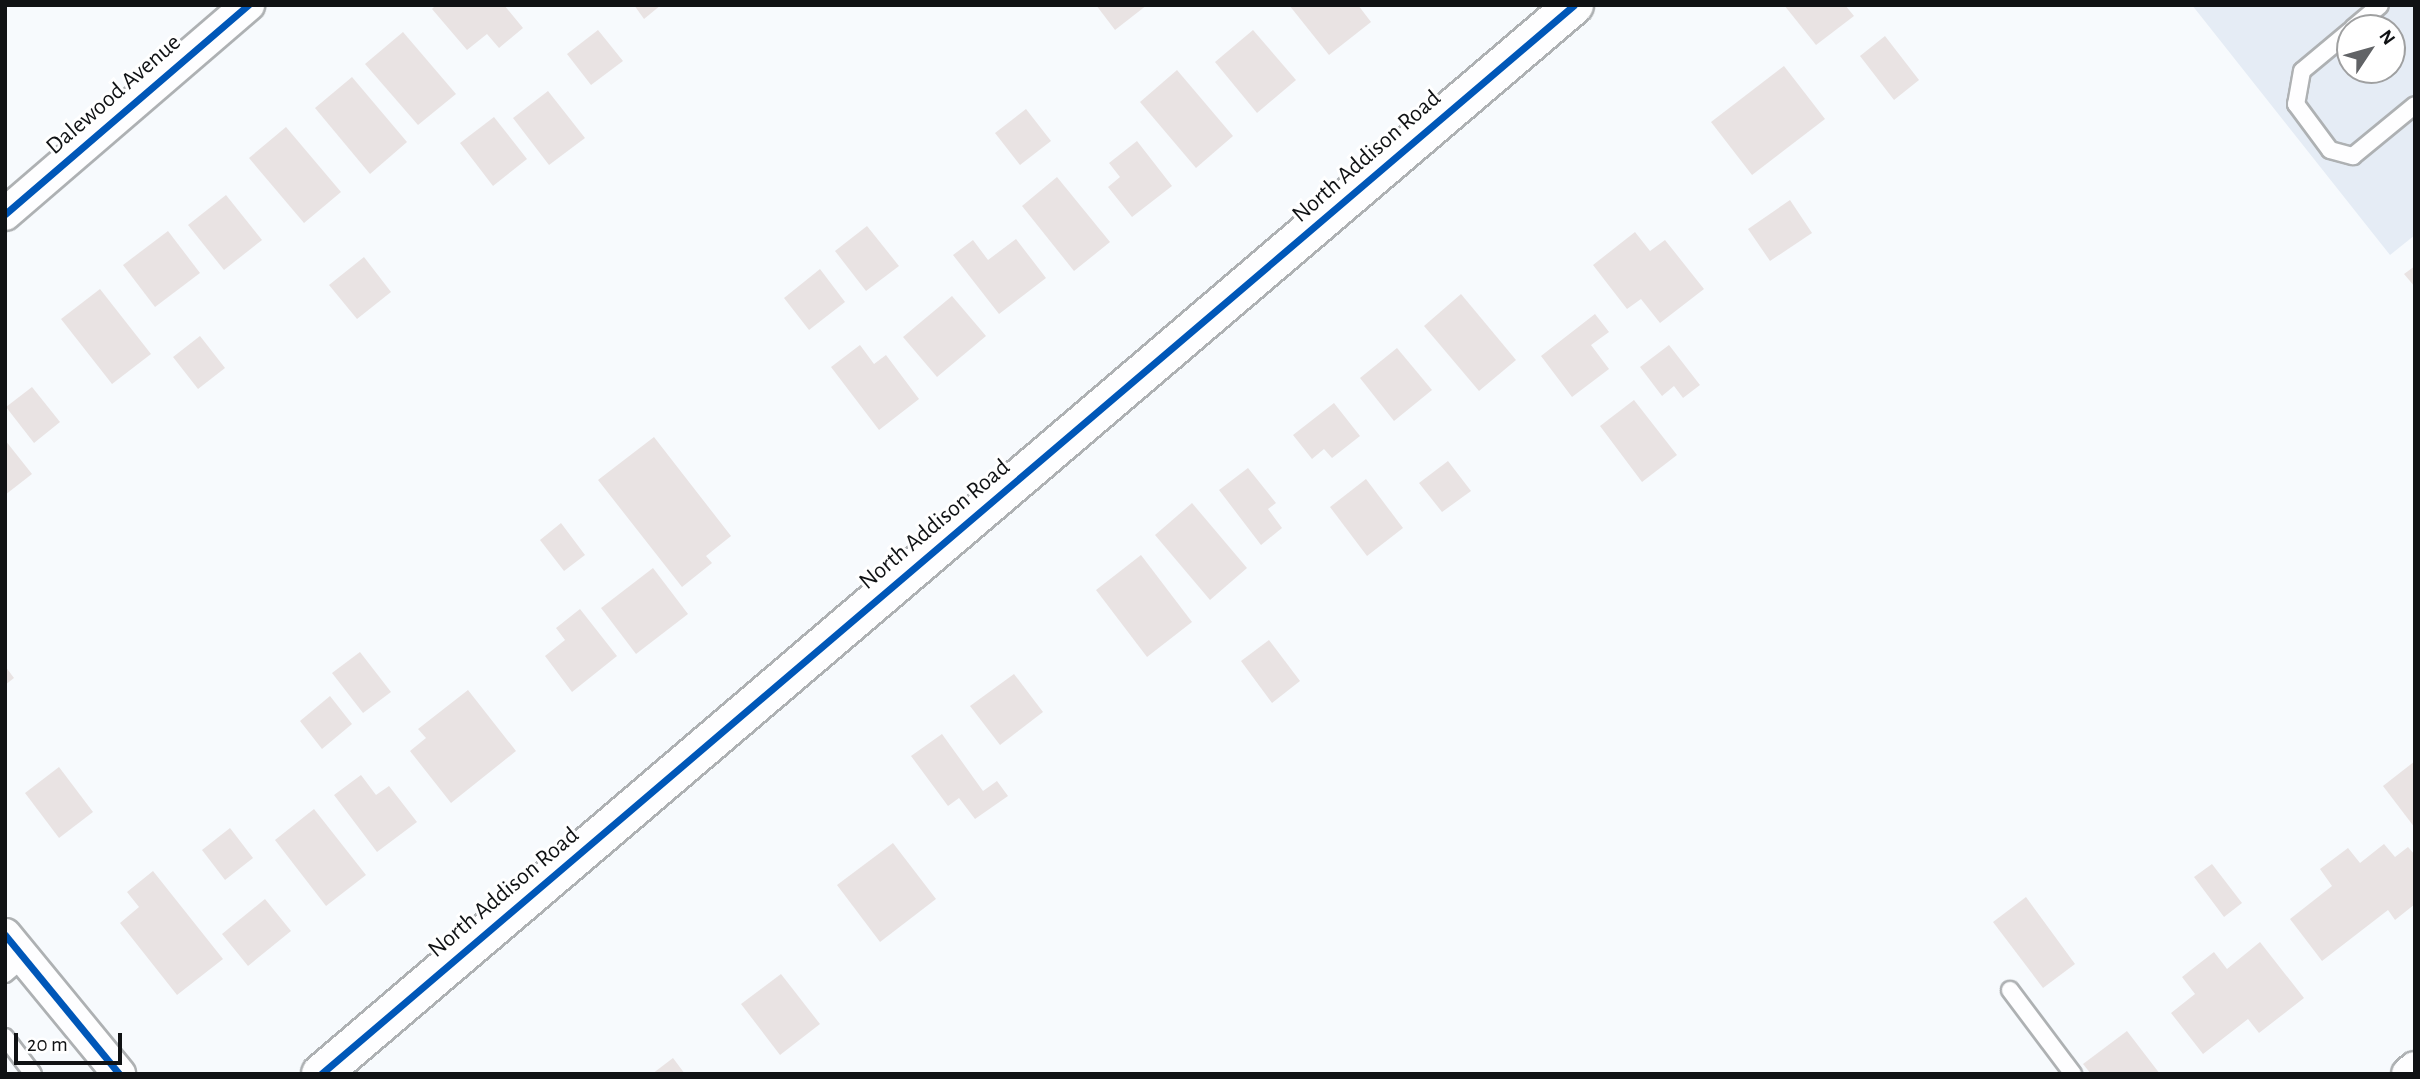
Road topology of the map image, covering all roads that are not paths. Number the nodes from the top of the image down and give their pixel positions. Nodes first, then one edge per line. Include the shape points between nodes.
1 (248, 5) edge
2 (1574, 5) edge
3 (2336, 42) edge
4 (2415, 105) edge
5 (5, 214) edge
6 (12, 956) edge
7 (2010, 990) dead end
8 (5, 1037) edge
9 (2415, 1068) edge
10 (33, 1074) edge
11 (119, 1074) edge
12 (321, 1074) edge
13 (2073, 1074) edge
14 (2408, 1074) edge

1 - 5 street, Dalewood Avenue
2 - 12 street, North Addison Road
3 - 4 lane via 2302,71 2296,104 2330,150 2353,156
6 - 11 street
7 - 13 lane
8 - 10 lane
9 - 14 street

